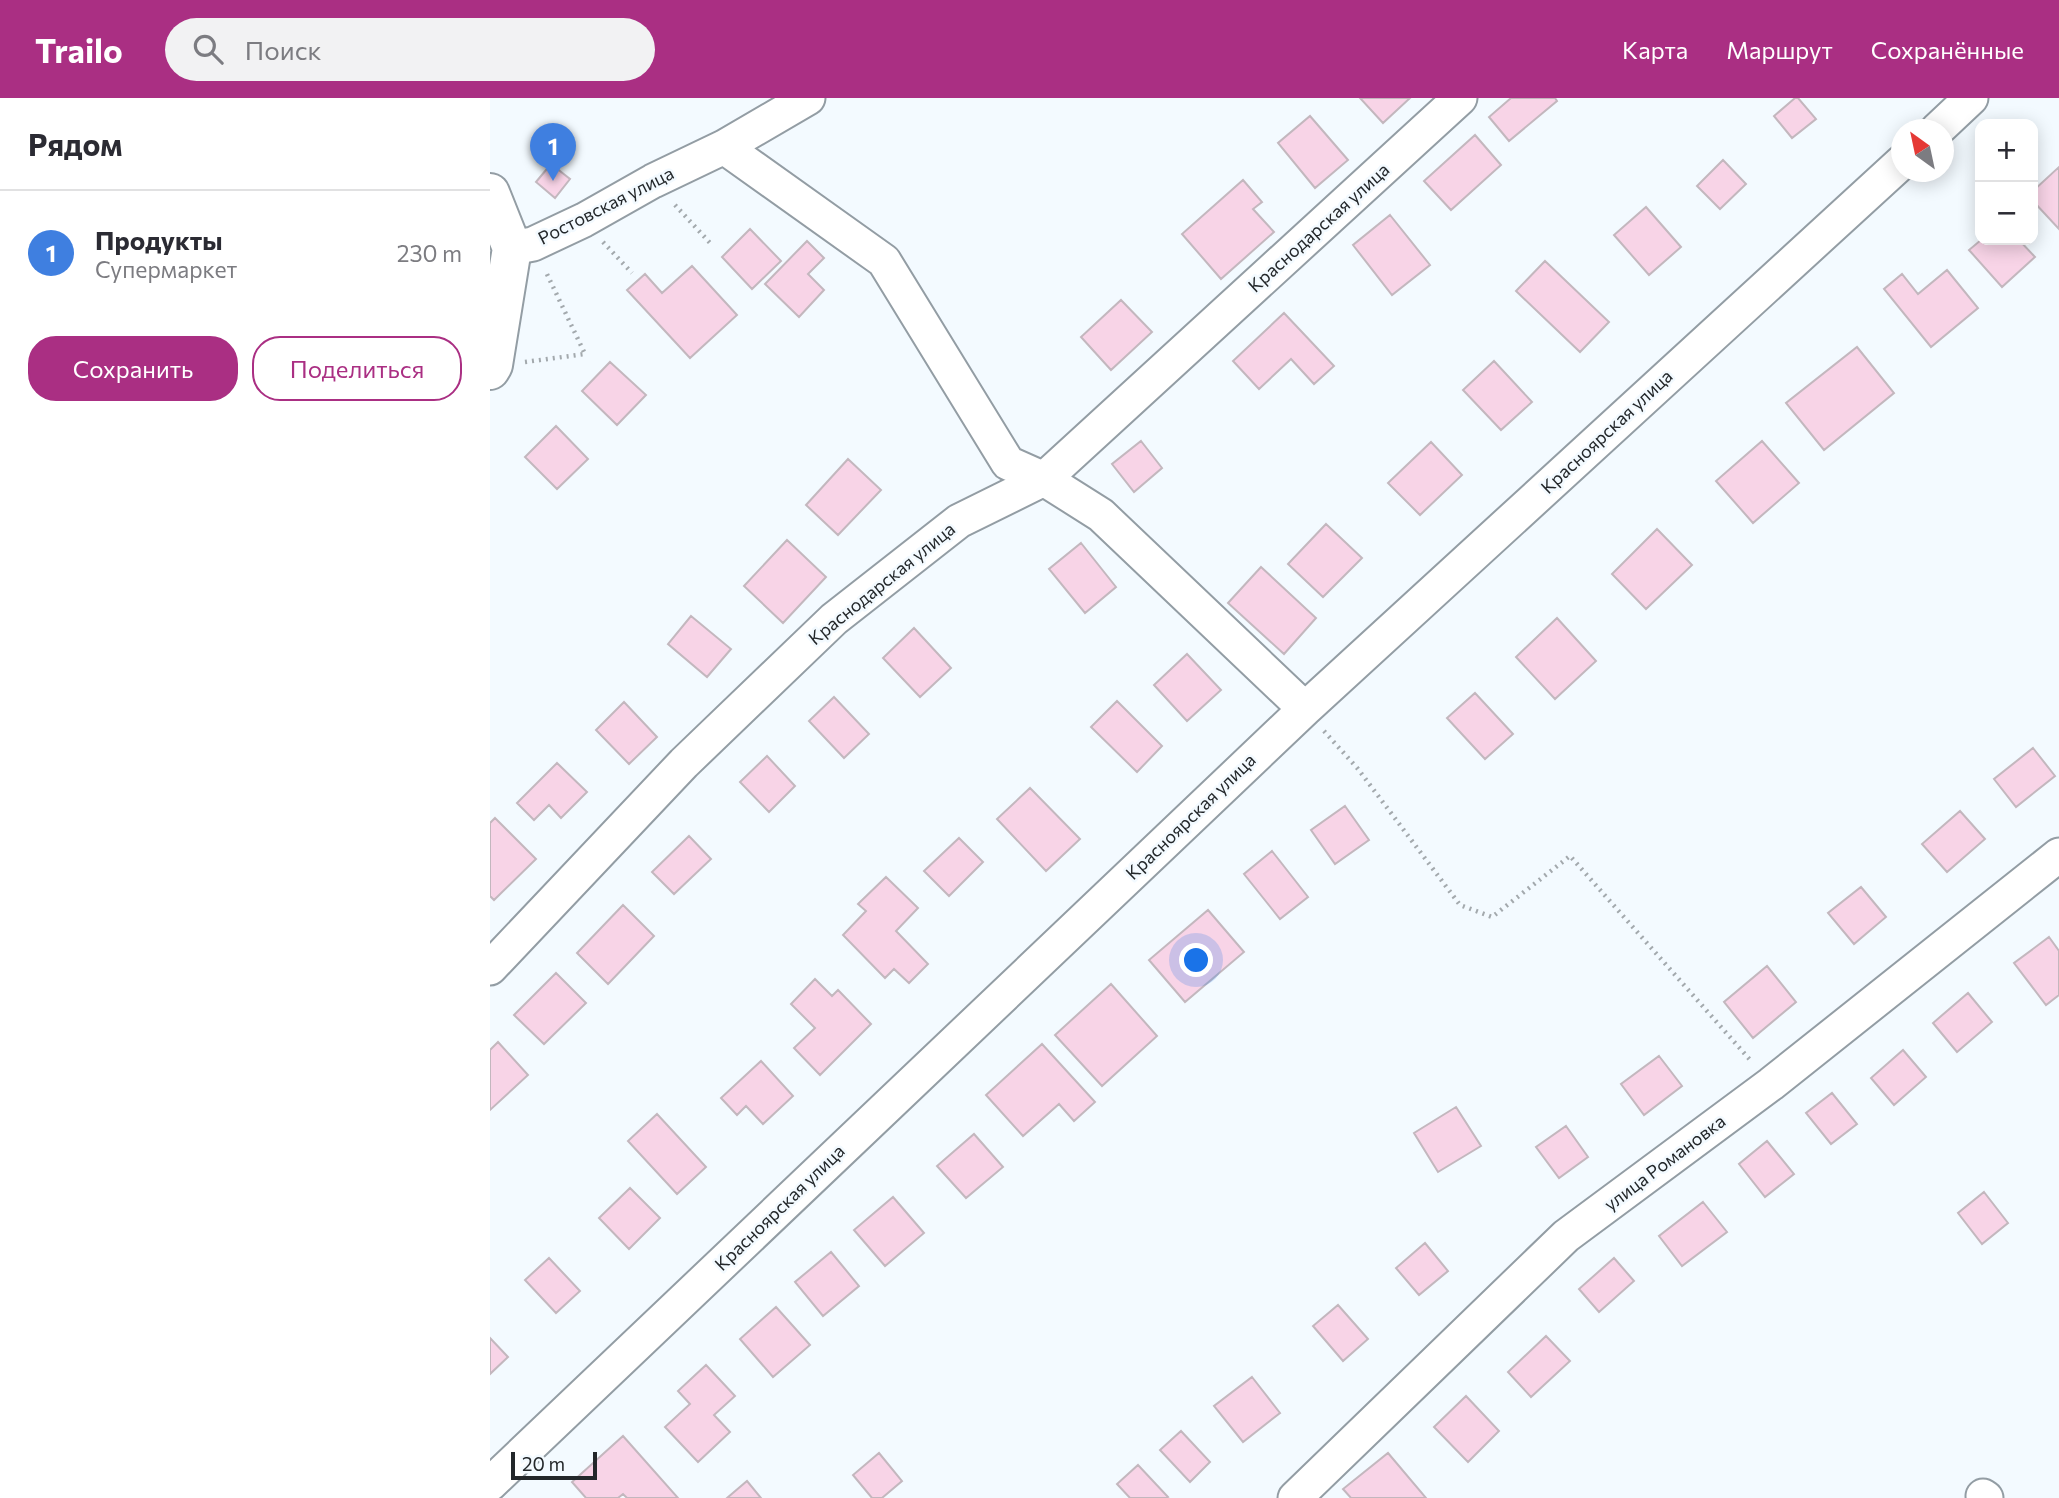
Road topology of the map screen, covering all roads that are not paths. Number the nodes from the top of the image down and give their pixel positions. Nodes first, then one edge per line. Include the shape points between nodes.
1 (808, 98) edge
2 (1461, 98) edge
3 (1971, 98) edge
4 (1949, 119) edge
5 (724, 147) junction
6 (1891, 172) edge
7 (491, 197) edge
8 (523, 246) junction
9 (492, 368) edge
10 (1044, 479) junction
11 (1304, 709) junction
12 (2059, 855) edge
13 (490, 968) edge
14 (490, 1484) edge
15 (1295, 1498) edge

1 - 5 street, Ростовская улица
2 - 10 street, Краснодарская улица
3 - 4 street
5 - 8 street, Ростовская улица via 584,220
5 - 10 street via 884,261 1008,463
6 - 11 street, Красноярская улица
7 - 8 street
8 - 9 street
10 - 11 street via 1101,514
10 - 13 street, Краснодарская улица via 959,521 834,619 684,763
11 - 14 street, Красноярская улица
12 - 15 street, улица Романовка via 1771,1084 1566,1236

